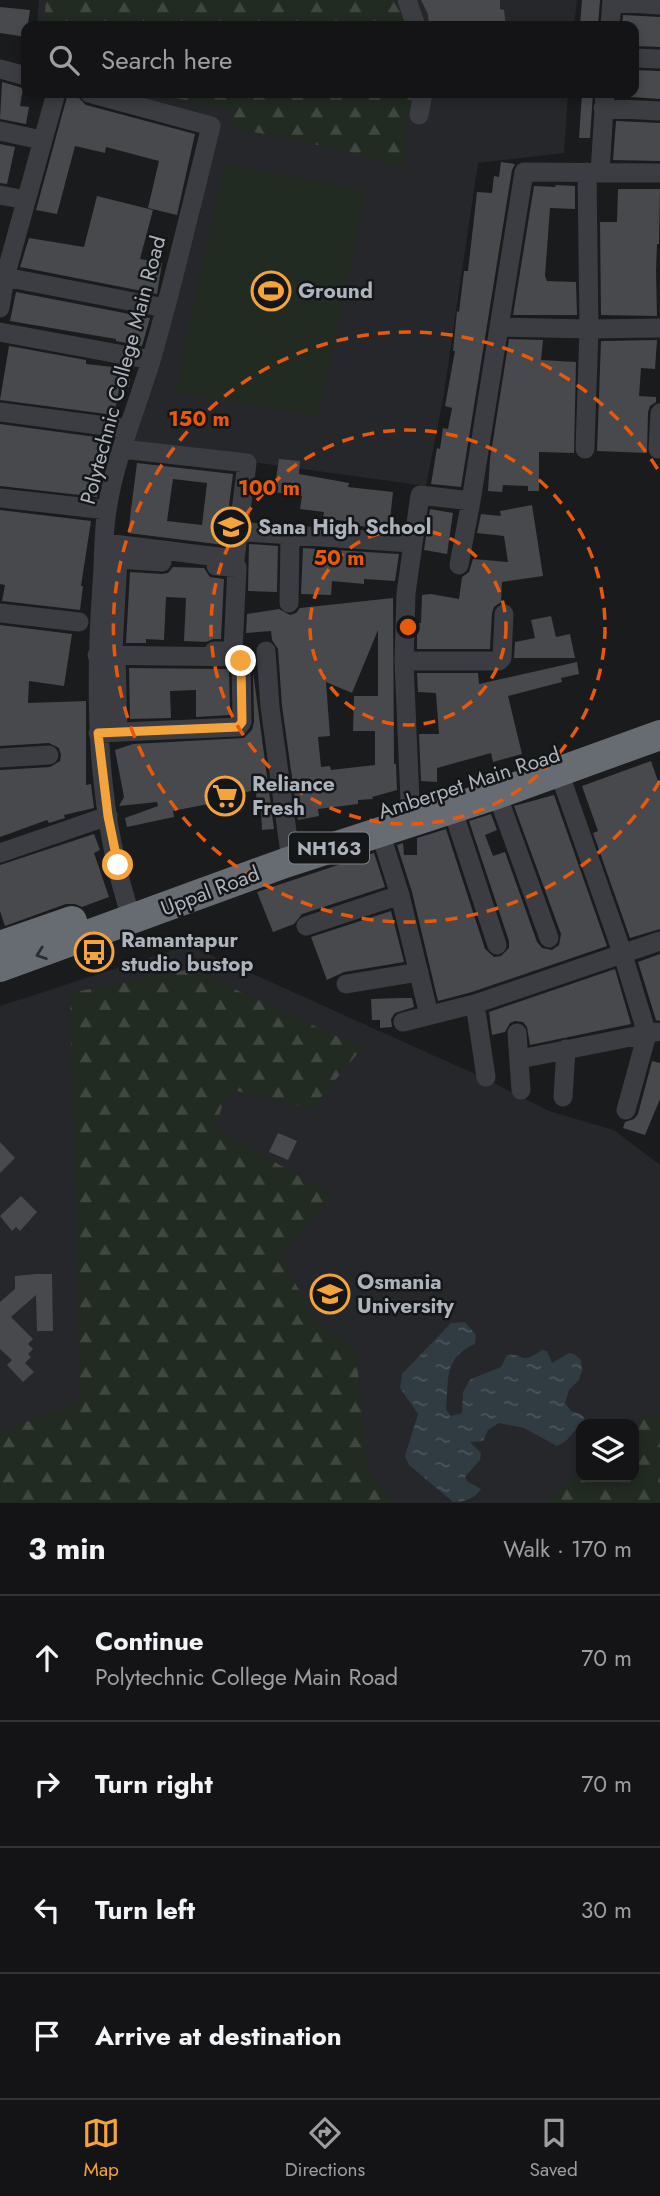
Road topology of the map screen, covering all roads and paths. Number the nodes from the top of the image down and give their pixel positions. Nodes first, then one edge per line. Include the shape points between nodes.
1 (407, 0) edge
2 (612, 1) edge
3 (660, 5) edge
4 (414, 21) edge
5 (610, 21) edge
6 (639, 58) edge
7 (660, 59) edge
8 (0, 68) edge
9 (21, 74) edge
10 (54, 98) edge
11 (108, 98) edge
12 (422, 98) edge
13 (604, 101) edge
14 (660, 111) edge
15 (419, 115) dead end
16 (0, 131) edge
17 (41, 140) junction
18 (594, 172) junction
19 (660, 173) edge
20 (0, 195) edge
21 (26, 200) junction
22 (2, 277) edge
23 (0, 308) edge
24 (165, 308) junction
25 (499, 327) junction
26 (660, 328) edge
27 (589, 329) junction
28 (0, 332) edge
29 (151, 360) junction
30 (0, 412) edge
31 (660, 413) edge
32 (128, 429) junction
33 (122, 449) junction
34 (585, 449) dead end
35 (658, 449) edge
36 (0, 498) edge
37 (471, 501) junction
38 (107, 510) junction
39 (247, 531) dead end
40 (290, 535) junction
41 (412, 543) junction
42 (109, 554) junction
43 (458, 565) dead end
44 (289, 603) dead end
45 (0, 613) edge
46 (504, 614) dead end
47 (79, 622) dead end
48 (266, 651) dead end
49 (106, 652) junction
50 (404, 661) junction
51 (660, 717) edge
52 (108, 732) junction
53 (660, 735) edge
54 (49, 755) dead end
55 (0, 758) edge
56 (559, 772) junction
57 (497, 794) junction
58 (452, 808) junction
59 (412, 810) junction
60 (108, 816) junction
61 (380, 832) junction
62 (289, 846) junction
63 (0, 853) edge
64 (400, 895) junction
65 (129, 911) junction
66 (306, 926) dead end
67 (549, 939) dead end
68 (660, 942) edge
69 (497, 945) dead end
70 (623, 955) junction
71 (2, 957) edge
72 (419, 972) junction
73 (346, 984) dead end
74 (475, 1004) junction
75 (429, 1015) junction
76 (403, 1022) dead end
77 (517, 1033) dead end
78 (654, 1033) edge
79 (566, 1049) junction
80 (520, 1059) junction
81 (486, 1077) dead end
82 (521, 1090) dead end
83 (563, 1097) dead end
84 (626, 1110) dead end

1 - 4 street
2 - 3 street
2 - 5 street
6 - 7 street
8 - 9 street
10 - 17 street
11 - 24 street, Polytechnic College Main Road via 211,125
12 - 15 street
13 - 14 street
13 - 18 street
16 - 17 street
17 - 21 street
18 - 19 street
18 - 25 street via 524,172
18 - 27 street
20 - 21 street
21 - 22 street
22 - 23 street
22 - 24 street
24 - 29 street, Polytechnic College Main Road
25 - 27 street
25 - 37 street
26 - 27 street
27 - 34 street
28 - 29 street
29 - 32 street, Polytechnic College Main Road
30 - 32 street
31 - 35 street
32 - 33 street, Polytechnic College Main Road
33 - 38 street, Polytechnic College Main Road
33 - 42 street via 247,463 235,559
36 - 38 street
37 - 41 street via 420,495
37 - 43 street
38 - 42 street, Polytechnic College Main Road
39 - 40 street
40 - 41 street
40 - 44 street
41 - 50 street
42 - 49 street, Polytechnic College Main Road
42 - 49 street via 237,567 233,651
45 - 47 street
46 - 50 street via 499,661
48 - 62 street
49 - 52 street, Polytechnic College Main Road
49 - 52 street via 238,657 241,661 242,722 238,727
50 - 59 street
51 - 59 highway, Amberpet Main Road / NH163
52 - 60 street, Polytechnic College Main Road
53 - 56 highway, Uppal Road / NH163
54 - 55 street
56 - 57 highway, Uppal Road / NH163
56 - 70 street
57 - 58 highway, Uppal Road / NH163
57 - 67 street
58 - 59 highway, Uppal Road / NH163
58 - 69 street
59 - 61 highway, Uppal Road / NH163
59 - 62 highway, Amberpet Main Road / NH163
60 - 63 street
60 - 65 street, Polytechnic College Main Road
61 - 64 street
61 - 65 highway, Uppal Road / NH163
62 - 65 highway, Amberpet Main Road / NH163
64 - 66 street
64 - 72 street
65 - 71 highway, Amberpet Main Road / NH163
68 - 70 street
70 - 74 street
70 - 78 street
72 - 73 street
72 - 75 street
74 - 75 street
74 - 81 street
75 - 76 street
77 - 80 street
78 - 79 street
78 - 84 street
79 - 80 street
79 - 83 street
80 - 82 street

